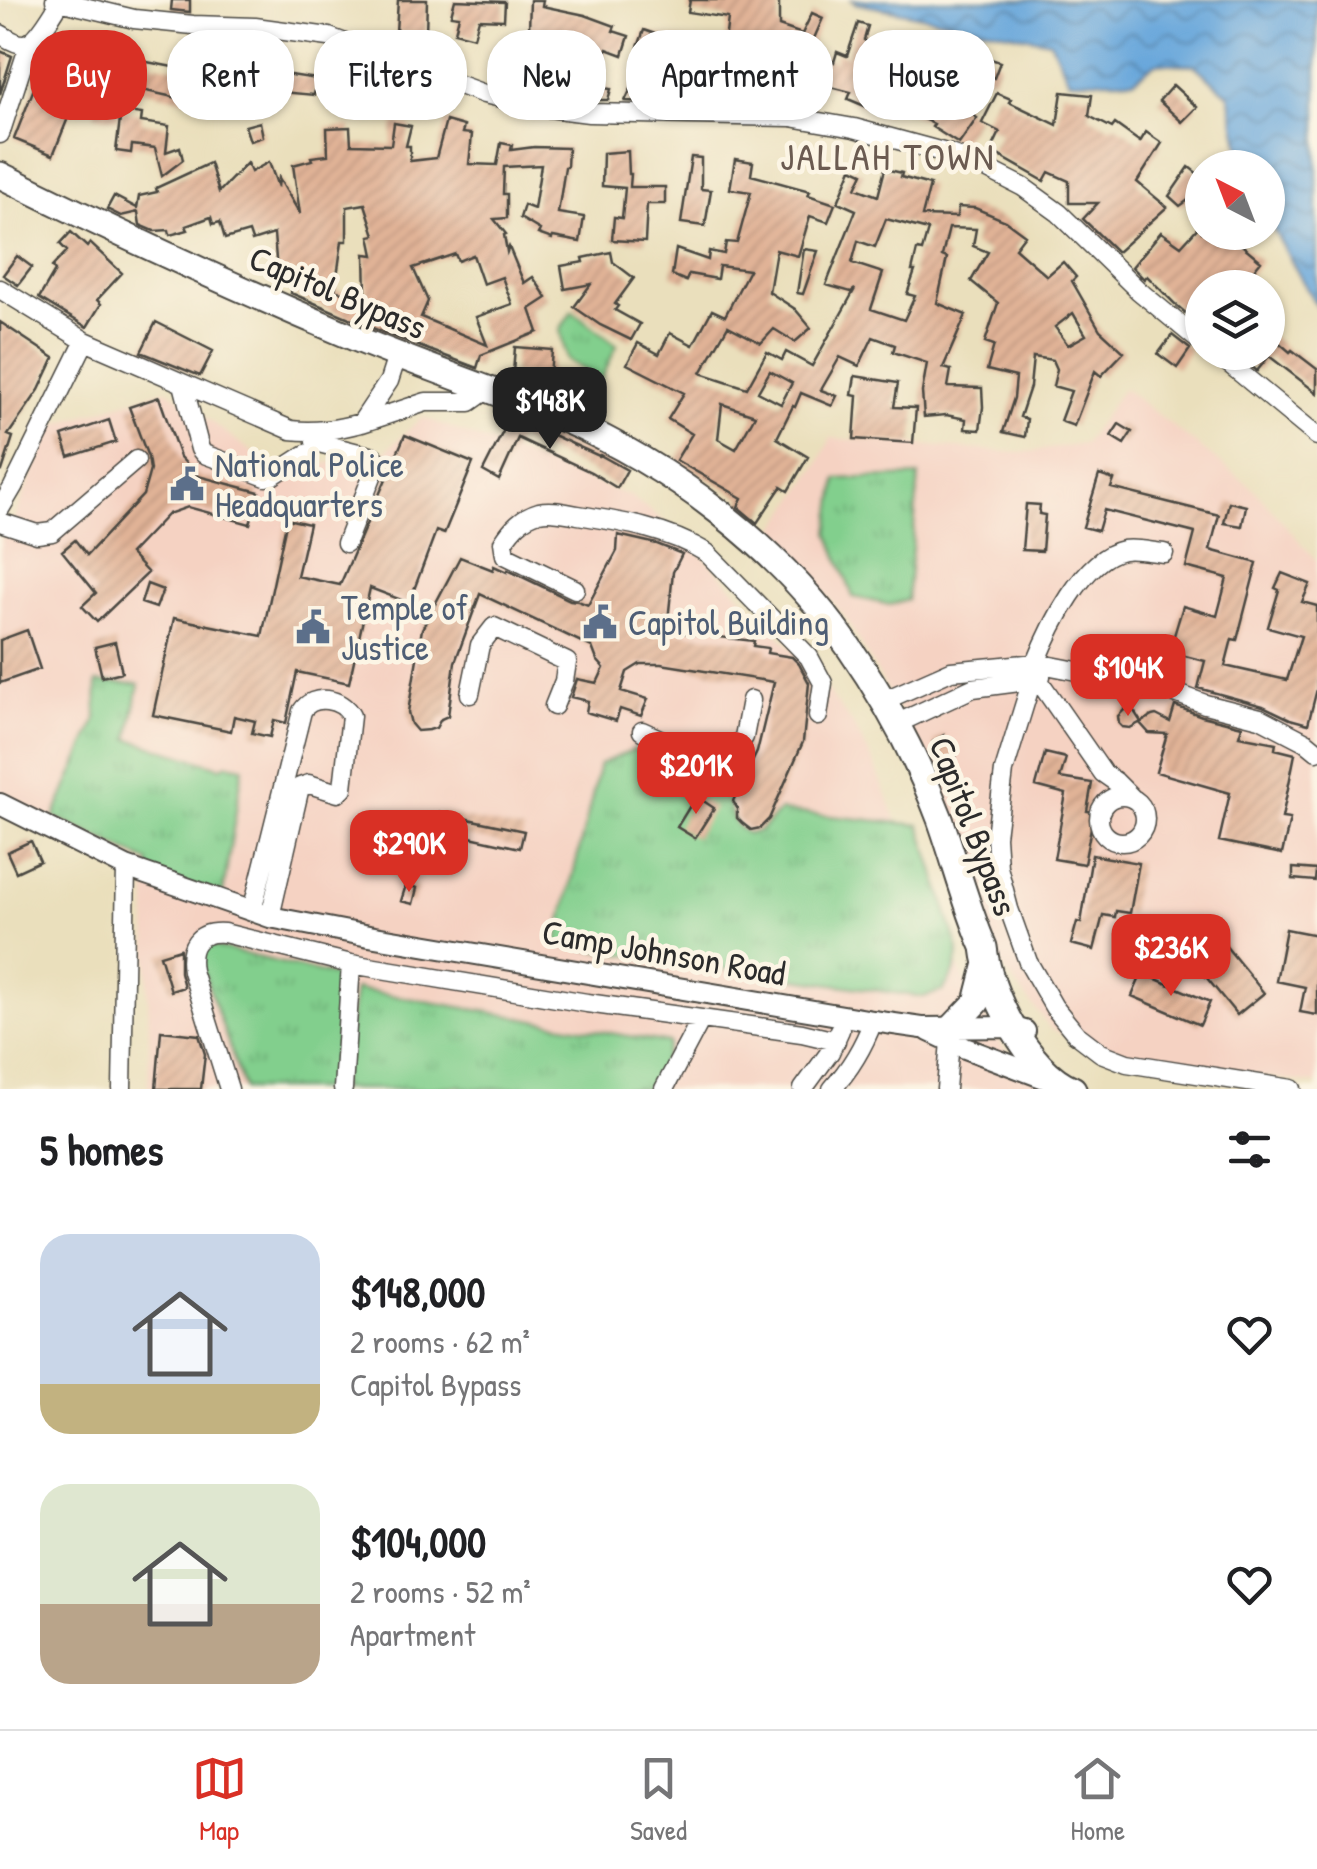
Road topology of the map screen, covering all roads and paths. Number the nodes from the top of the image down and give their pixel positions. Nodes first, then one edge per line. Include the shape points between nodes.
1 (58, 1) edge
2 (41, 30) edge
3 (0, 34) edge
4 (30, 42) joint
5 (0, 134) edge
6 (0, 175) edge
7 (0, 289) edge
8 (1185, 329) edge
9 (85, 340) junction
10 (397, 356) junction
11 (1237, 370) edge
12 (183, 384) junction
13 (487, 390) junction
14 (361, 423) junction
15 (1317, 436) edge
16 (136, 460) dead end
17 (0, 509) edge
18 (0, 522) edge
19 (346, 543) dead end
20 (1164, 553) dead end
21 (575, 588) dead end
22 (1035, 673) junction
23 (470, 694) dead end
24 (752, 700) dead end
25 (554, 706) dead end
26 (889, 712) junction
27 (818, 716) dead end
28 (642, 732) dead end
29 (1317, 752) edge
30 (1104, 773) junction
31 (1132, 799) junction
32 (1108, 801) junction
33 (0, 804) edge
34 (126, 866) junction
35 (261, 914) junction
36 (985, 957) junction
37 (531, 963) junction
38 (351, 964) junction
39 (522, 992) junction
40 (845, 1016) junction
41 (701, 1019) junction
42 (873, 1021) junction
43 (1021, 1030) junction
44 (951, 1034) junction
45 (836, 1040) junction
46 (1069, 1087) edge
47 (122, 1089) edge
48 (229, 1089) edge
49 (342, 1089) edge
50 (664, 1089) edge
51 (804, 1089) edge
52 (832, 1089) edge
53 (946, 1089) edge
54 (1292, 1089) edge

1 - 2 street
1 - 8 street via 134,19 329,37 484,94 541,107 792,117 950,154 1022,186 1059,213
3 - 4 street via 18,44
4 - 5 street
6 - 10 highway, Capitol Bypass
7 - 9 street
9 - 12 street
9 - 17 street
10 - 13 highway, Capitol Bypass
10 - 14 street
11 - 15 street
12 - 14 street via 290,430
12 - 19 street via 204,454 266,476 311,448 374,456 378,461
13 - 14 street via 470,402 426,402
13 - 26 highway, Capitol Bypass via 640,458 706,502 808,596
16 - 18 street via 52,532
20 - 22 street via 1125,550 1096,566 1060,612
21 - 27 street via 505,555 503,542 514,525 553,511 622,522 694,545 810,657 823,683
22 - 26 street
22 - 29 street via 1056,668 1159,687 1260,718
22 - 30 street
22 - 54 street via 1004,771 996,836 1008,909 1054,1007 1076,1034 1127,1063
23 - 25 street via 480,645 494,628 566,662
24 - 28 street via 744,737 728,759 713,763
26 - 36 highway, Capitol Bypass via 938,814
30 - 31 street
30 - 32 street
31 - 32 street
31 - 32 street via 1142,808 1144,824 1123,842 1100,826
33 - 34 main road, Camp Johnson Road
34 - 35 main road, Camp Johnson Road
34 - 47 street
35 - 35 street via 300,787 338,793 343,788 351,716 342,704 304,705
35 - 37 main road, Camp Johnson Road
36 - 43 highway, Capitol Bypass via 998,999
36 - 44 highway via 976,1002
37 - 39 street
37 - 40 main road, Camp Johnson Road
38 - 39 street
38 - 48 street via 224,932 195,941 192,971
38 - 49 street
39 - 41 street
40 - 42 main road, Camp Johnson Road
40 - 45 street
41 - 45 street
41 - 50 street
42 - 44 main road, Camp Johnson Road
42 - 52 street via 863,1048
43 - 44 main road, Camp Johnson Road
43 - 46 highway, Capitol Bypass
44 - 46 main road, Camp Johnson Road
44 - 53 street
45 - 51 street

